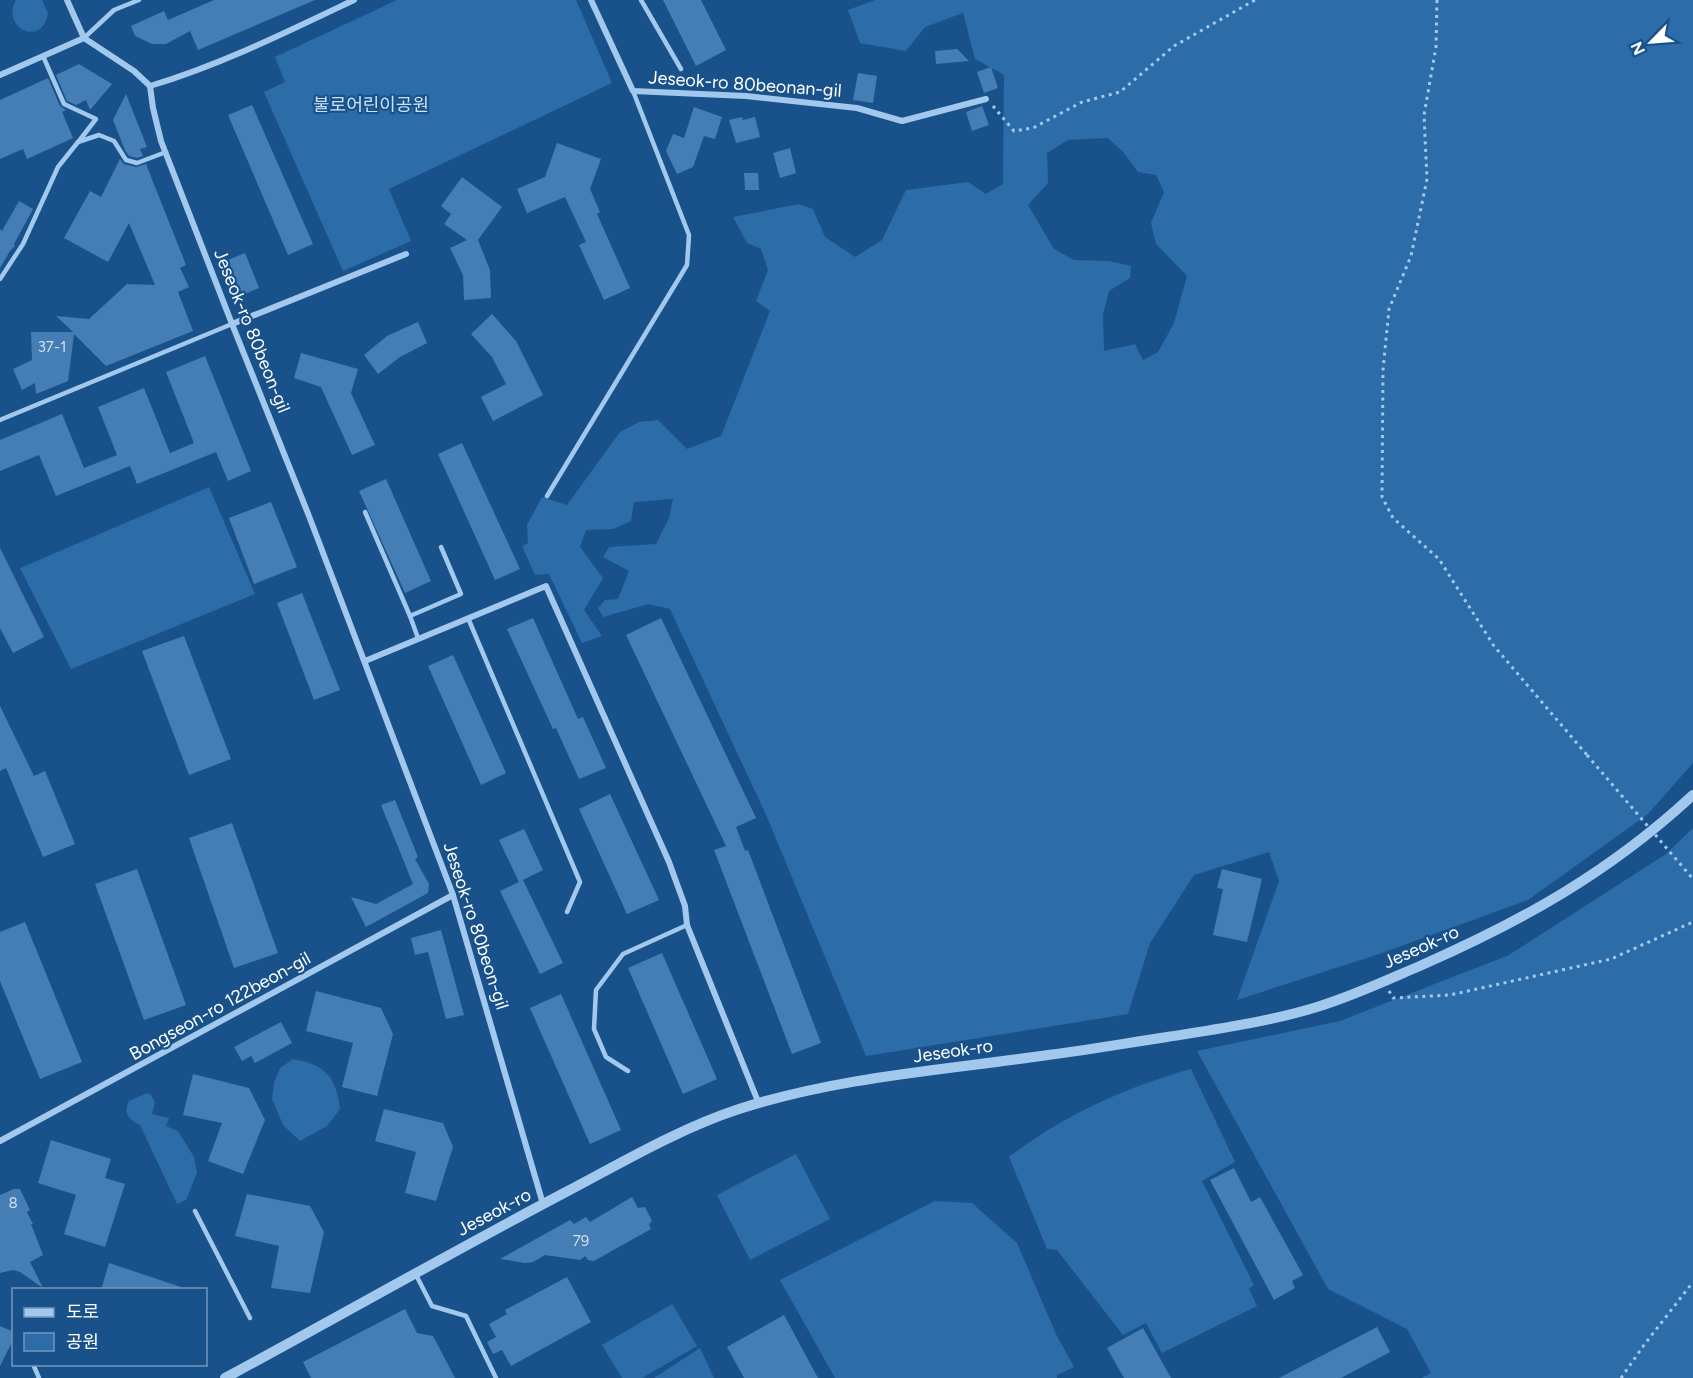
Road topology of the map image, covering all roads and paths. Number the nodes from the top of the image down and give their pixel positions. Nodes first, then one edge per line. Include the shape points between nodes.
1 (67, 0) edge
2 (139, 0) edge
3 (354, 0) edge
4 (591, 0) edge
5 (641, 0) edge
6 (1255, 0) edge
7 (1437, 0) edge
8 (84, 38) junction
9 (43, 56) junction
10 (681, 69) dead end
11 (0, 75) edge
12 (150, 86) junction
13 (633, 91) junction
14 (987, 99) joint
15 (78, 142) junction
16 (166, 152) junction
17 (406, 254) dead end
18 (0, 279) edge
19 (232, 324) junction
20 (0, 420) edge
21 (547, 496) dead end
22 (365, 512) dead end
23 (441, 547) dead end
24 (410, 616) junction
25 (468, 618) junction
26 (418, 638) junction
27 (365, 661) junction
28 (1693, 795) edge
29 (1693, 879) edge
30 (453, 895) junction
31 (567, 912) dead end
32 (1693, 922) edge
33 (687, 925) junction
34 (1383, 982) junction
35 (628, 1071) dead end
36 (759, 1104) junction
37 (0, 1141) edge
38 (543, 1204) junction
39 (195, 1211) dead end
40 (415, 1273) junction
41 (1693, 1282) edge
42 (250, 1318) dead end
43 (225, 1378) edge
44 (496, 1378) edge
45 (1622, 1378) edge

1 - 8 street
2 - 8 lane via 114,10
3 - 12 street via 256,46
4 - 13 street, Jeseok-ro 80beonan-gil
5 - 10 lane
6 - 14 path via 1174,46 1120,92 1082,102 1033,128 1014,131
7 - 29 path, bridge via 1436,47 1424,115 1427,179 1411,256 1389,309 1383,370 1382,497 1393,518 1439,559 1494,646
8 - 9 street
8 - 12 street
9 - 11 street
9 - 15 lane via 64,104 96,119
12 - 16 street, Jeseok-ro 80beon-gil
13 - 14 street, Jeseok-ro 80beonan-gil via 746,96 857,108 902,121
13 - 21 lane via 688,235 687,265
15 - 16 lane via 99,135 114,141 126,160 137,163
15 - 18 lane via 58,167 23,244
16 - 19 street, Jeseok-ro 80beon-gil
17 - 19 street
19 - 20 lane
19 - 27 street, Jeseok-ro 80beon-gil
22 - 24 lane
23 - 24 lane via 460,594
24 - 26 lane
25 - 26 street
25 - 31 lane via 580,882
25 - 33 street via 546,586 669,862 685,906
26 - 27 street
27 - 30 street, Jeseok-ro 80beon-gil
28 - 34 street, Jeseok-ro via 1648,836 1574,888 1495,932
30 - 37 street, Bongseon-ro 122beon-gil
30 - 38 street, Jeseok-ro 80beon-gil
32 - 34 path via 1611,959 1493,987 1450,995 1393,998
33 - 35 lane via 623,954 596,990 594,1029 606,1057
33 - 36 street
34 - 36 street, Jeseok-ro via 1319,1006 1246,1025 855,1081
36 - 38 street, Jeseok-ro via 695,1127
38 - 40 street, Jeseok-ro
39 - 42 lane
40 - 43 street, Jeseok-ro
40 - 44 lane via 432,1306 466,1316
41 - 45 path

